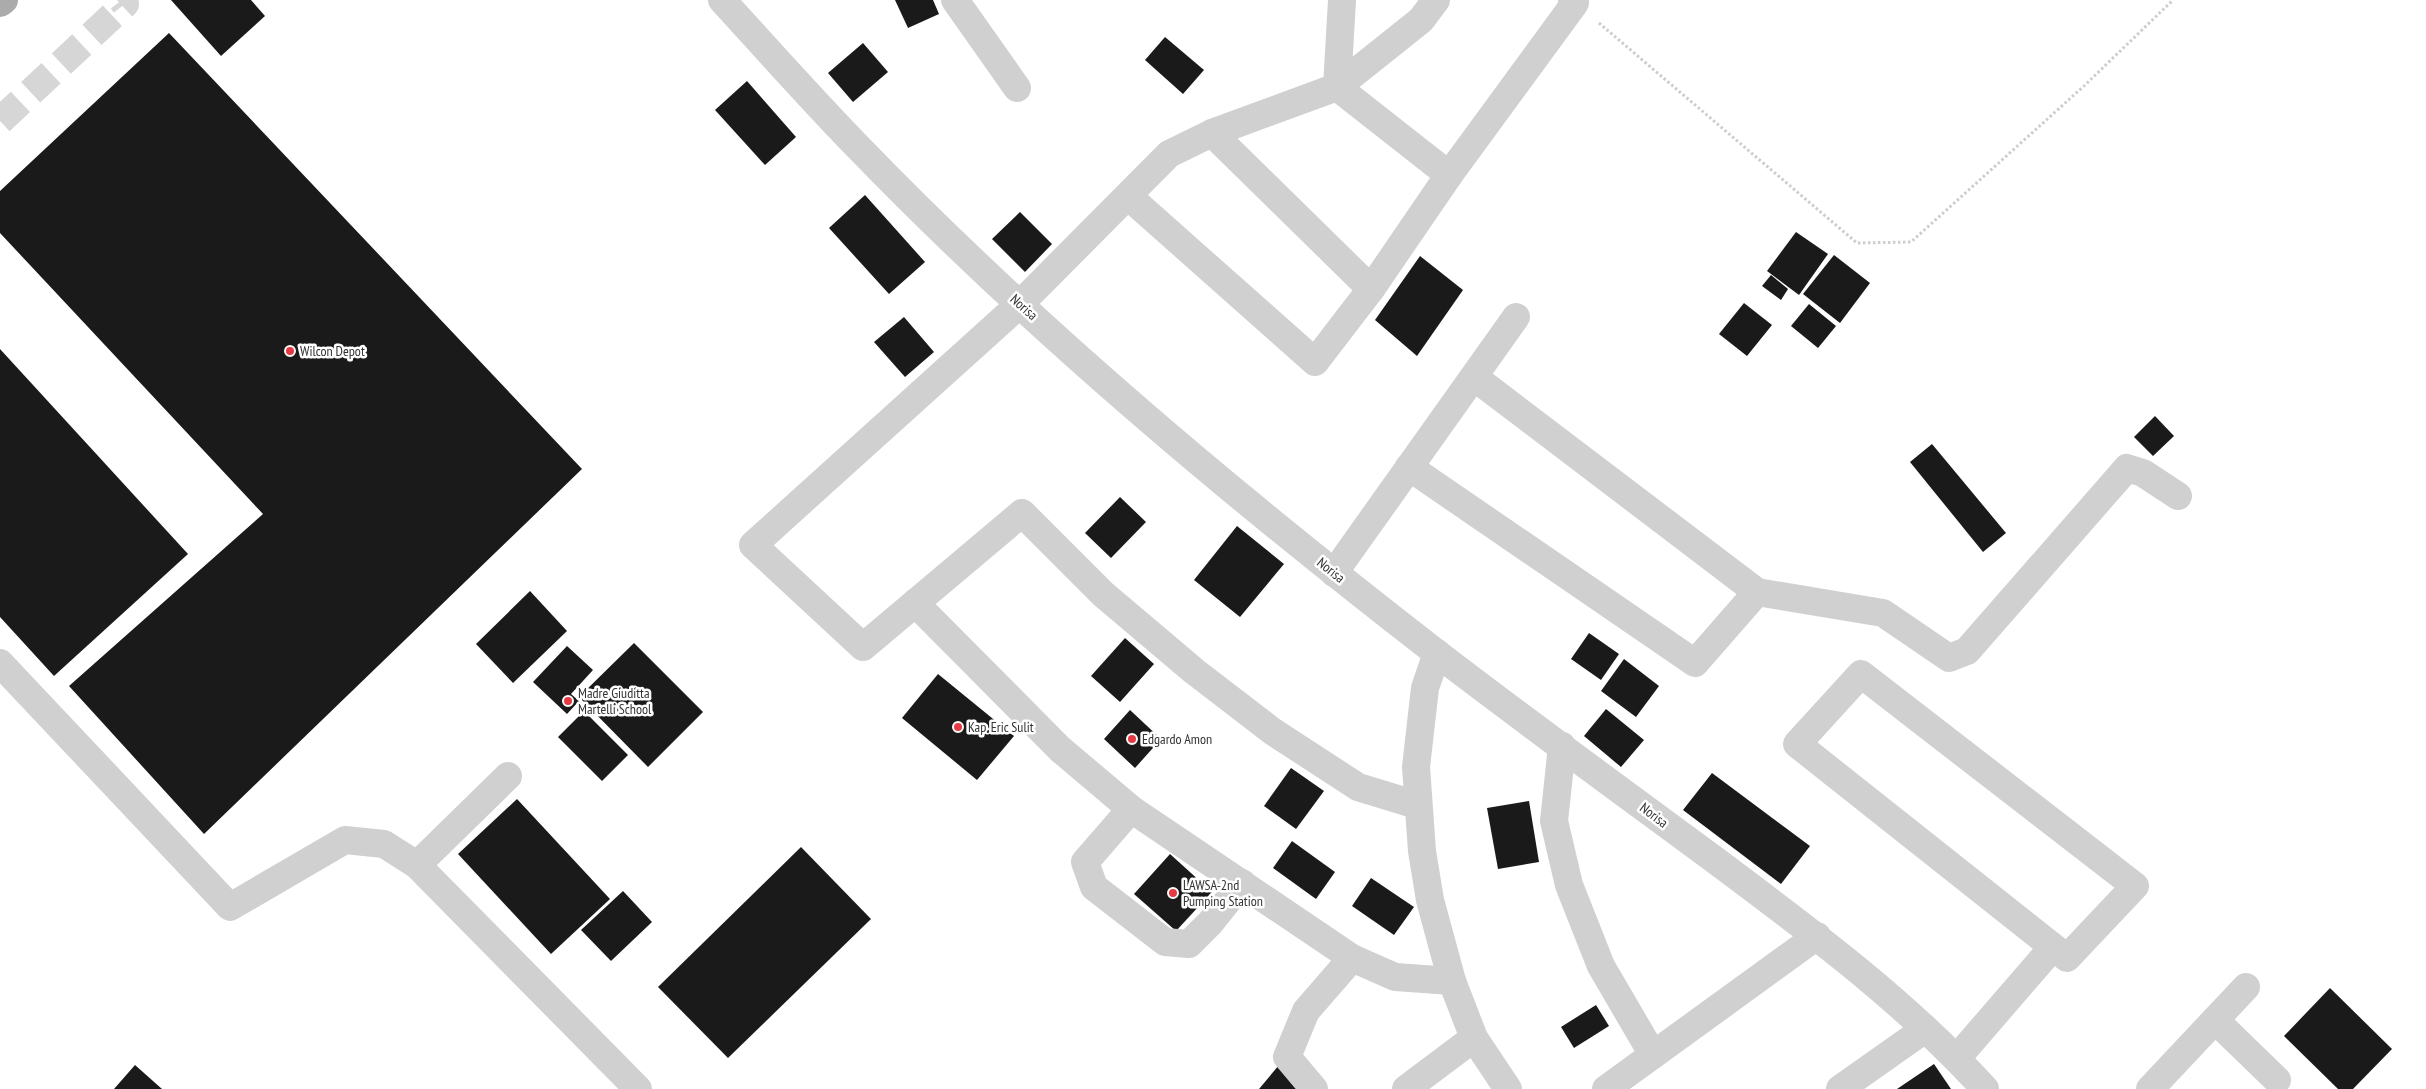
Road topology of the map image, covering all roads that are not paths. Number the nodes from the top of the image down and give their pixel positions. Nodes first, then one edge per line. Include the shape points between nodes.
1 (4, 0) edge
2 (722, 0) edge
3 (955, 0) edge
4 (1342, 0) edge
5 (1436, 0) edge
6 (1574, 1) edge
7 (0, 3) edge
8 (1337, 87) junction
9 (1017, 88) dead end
10 (1212, 134) junction
11 (1449, 175) junction
12 (1128, 196) junction
13 (1372, 290) junction
14 (1020, 304) junction
15 (1516, 317) dead end
16 (1474, 377) junction
17 (1409, 467) junction
18 (2178, 496) dead end
19 (1334, 572) junction
20 (1757, 592) junction
21 (915, 604) junction
22 (1437, 653) junction
23 (0, 663) edge
24 (1562, 746) junction
25 (508, 776) dead end
26 (1417, 805) junction
27 (1131, 809) junction
28 (417, 865) junction
29 (1242, 883) junction
30 (1817, 936) junction
31 (2052, 948) junction
32 (1352, 958) junction
33 (1452, 981) junction
34 (2246, 986) dead end
35 (2214, 1020) junction
36 (1925, 1029) junction
37 (1474, 1038) junction
38 (1653, 1055) junction
39 (1957, 1058) junction
40 (1872, 1080) edge
41 (2277, 1080) dead end
42 (638, 1089) edge
43 (1314, 1089) edge
44 (1406, 1089) edge
45 (1508, 1089) edge
46 (1606, 1089) edge
47 (1840, 1089) edge
48 (1986, 1089) edge
49 (2150, 1089) edge

1 - 7 main road
2 - 14 street, Norisa via 859,149
3 - 9 street
4 - 8 street
5 - 8 street via 1421,20
6 - 11 street
8 - 10 street
8 - 11 street
10 - 12 street via 1169,154
10 - 13 street
11 - 13 street
12 - 13 street via 1315,362
12 - 14 street
14 - 19 street, Norisa via 1183,447
14 - 21 street via 753,545 863,647
15 - 16 street
16 - 17 street
16 - 20 street
17 - 19 street
17 - 20 street via 1694,663
18 - 20 street via 2143,473 2127,468 1967,651 1949,658 1883,613
19 - 22 street, Norisa
21 - 26 street via 1022,513 1103,594 1194,671 1272,731 1358,787
21 - 27 street via 1060,749
22 - 24 street, Norisa
22 - 26 street via 1425,688 1416,767
23 - 28 street via 230,907 345,840 384,844
24 - 30 street, Norisa
24 - 38 street via 1554,821 1569,884 1601,966
25 - 28 street
26 - 33 street via 1430,900
27 - 29 street
27 - 29 street via 1085,862 1094,887 1165,942 1189,944
28 - 42 street
29 - 32 street
30 - 36 street, Norisa
30 - 38 street
31 - 31 street via 2067,958 2135,886 1860,674 1797,744
31 - 39 street
32 - 33 street via 1395,978
32 - 43 street via 1306,1011 1287,1057
33 - 37 street
34 - 35 street
35 - 41 street
35 - 49 street
36 - 39 street, Norisa
36 - 40 street
37 - 44 street
37 - 45 street
38 - 46 street
39 - 48 street, Norisa
40 - 47 street

